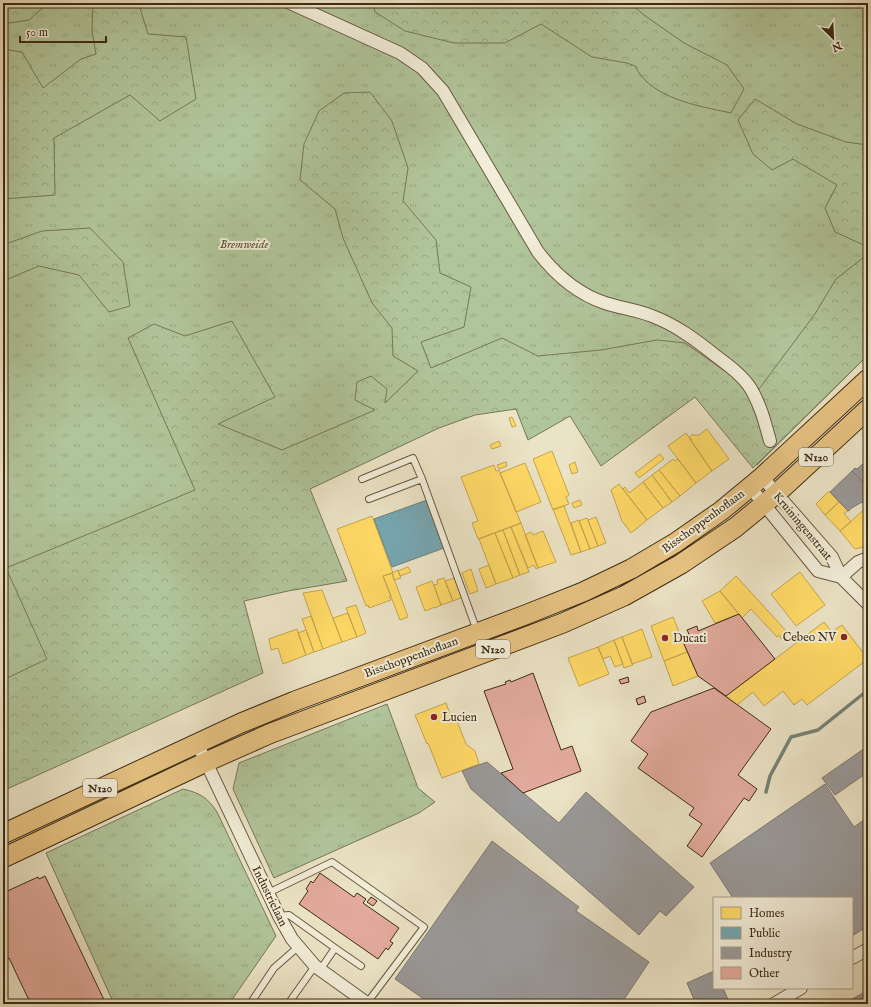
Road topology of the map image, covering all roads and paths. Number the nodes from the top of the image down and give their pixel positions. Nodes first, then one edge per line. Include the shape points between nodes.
1 (290, 3) edge
2 (868, 379) edge
3 (868, 409) edge
4 (770, 441) dead end
5 (362, 479) dead end
6 (422, 479) junction
7 (756, 482) junction
8 (369, 499) dead end
9 (770, 500) junction
10 (868, 558) edge
11 (841, 577) junction
12 (868, 604) edge
13 (478, 633) junction
14 (197, 743) junction
15 (206, 762) junction
16 (3, 834) edge
17 (3, 858) edge
18 (268, 893) junction
19 (279, 916) junction
20 (298, 947) junction
21 (335, 948) junction
22 (868, 949) edge
23 (853, 957) edge
24 (360, 966) dead end
25 (317, 968) junction
26 (799, 989) edge
27 (3, 1002) edge
28 (6, 1004) edge
29 (250, 1004) edge
30 (288, 1004) edge
31 (368, 1004) edge
32 (774, 1004) edge

1 - 4 street via 400,53 422,68 443,91 535,246 554,270 574,288 592,298 672,324 725,362 750,388 762,413
2 - 7 main road, Bisschoppenhoflaan / N120
3 - 9 main road, Bisschoppenhoflaan / N120
5 - 6 lane via 413,458
6 - 8 lane
6 - 13 lane
7 - 9 street, Kruiningenstraat
7 - 13 main road, Bisschoppenhoflaan / N120 via 706,522 631,569 583,592
9 - 11 street, Kruiningenstraat via 832,557
9 - 11 street, Kruiningenstraat via 818,571
9 - 15 main road, Bisschoppenhoflaan / N120 via 698,554 662,576 603,606 292,725
10 - 11 street via 858,562
11 - 12 street, Kruiningenstraat
13 - 14 main road, Bisschoppenhoflaan / N120 via 295,701
14 - 15 street, Industrielaan
14 - 16 main road, Bisschoppenhoflaan / N120
15 - 17 main road, Bisschoppenhoflaan / N120
15 - 18 street, Industrielaan
18 - 19 street, Industrielaan
18 - 31 lane via 332,862 424,927
19 - 20 street, Industrielaan
19 - 21 lane via 289,915
20 - 25 street, Industrielaan
20 - 29 lane via 274,968
21 - 24 lane
21 - 25 lane
22 - 23 street
25 - 30 lane
25 - 31 street, Industrielaan
26 - 32 street
27 - 28 lane

